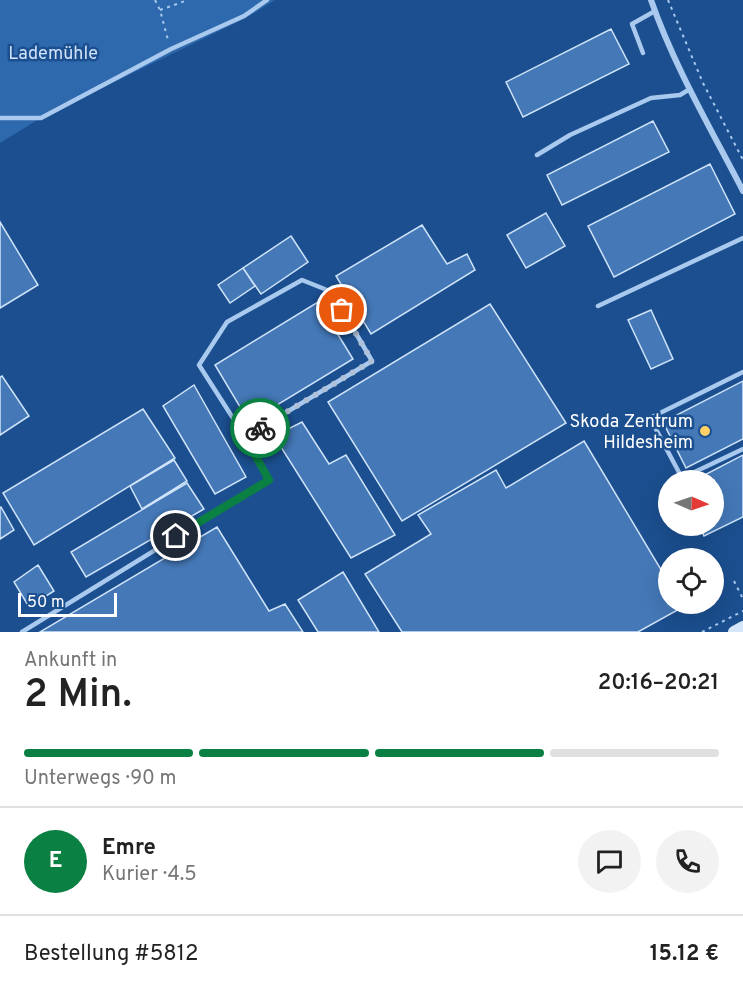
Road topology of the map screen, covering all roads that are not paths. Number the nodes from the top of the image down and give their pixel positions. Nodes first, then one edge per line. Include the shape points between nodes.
1 (267, 0) edge
2 (651, 0) edge
3 (655, 11) junction
4 (643, 53) dead end
5 (690, 89) junction
6 (0, 118) edge
7 (537, 155) dead end
8 (743, 191) edge
9 (743, 238) edge
10 (598, 306) dead end
11 (743, 372) edge
12 (245, 437) junction
13 (743, 449) edge
14 (743, 627) edge
15 (22, 632) edge
16 (734, 632) edge

1 - 6 lane via 244,16 171,49 41,118
2 - 3 street
3 - 4 lane via 632,24
3 - 5 street
5 - 7 lane via 680,95 651,98 570,135
5 - 8 street
9 - 10 lane
11 - 13 lane via 650,418 682,478
12 - 12 lane via 199,365 227,322 302,280 332,292 372,361
12 - 15 lane via 269,480
14 - 16 main road

